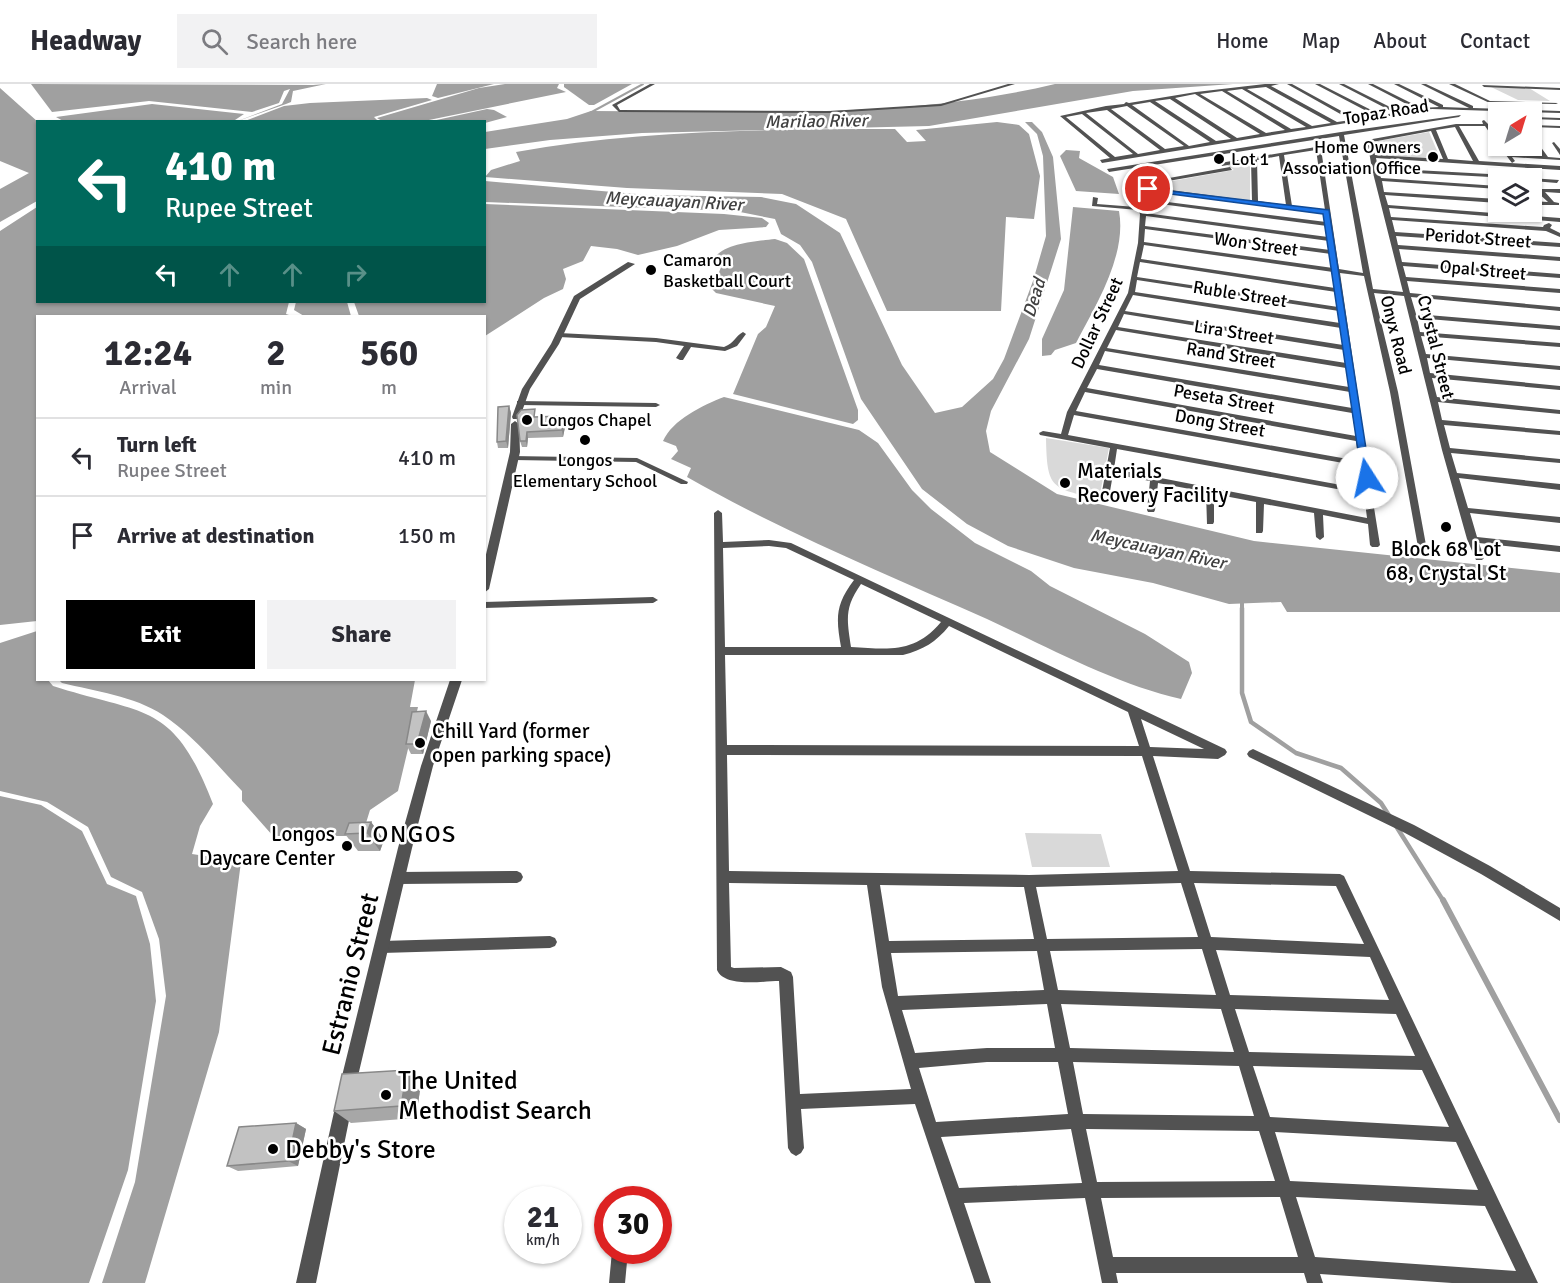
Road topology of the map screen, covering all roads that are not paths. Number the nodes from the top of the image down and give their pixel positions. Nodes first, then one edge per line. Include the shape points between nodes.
1 (653, 84) edge
2 (1013, 84) edge
3 (1277, 84) edge
4 (1289, 84) edge
5 (1317, 84) edge
6 (1341, 84) edge
7 (1370, 84) edge
8 (1395, 84) edge
9 (1423, 84) edge
10 (1451, 84) edge
11 (1266, 85) edge
12 (1482, 85) edge
13 (1531, 87) junction
14 (1243, 88) junction
15 (1560, 89) edge
16 (1222, 90) junction
17 (1196, 93) junction
18 (1170, 97) junction
19 (1150, 100) junction
20 (1489, 102) edge
21 (1518, 102) edge
22 (1126, 103) junction
23 (1542, 103) edge
24 (1558, 104) edge
25 (1106, 107) junction
26 (1446, 108) junction
27 (1474, 109) junction
28 (1488, 109) edge
29 (1421, 110) junction
30 (1542, 111) edge
31 (1082, 112) junction
32 (1560, 112) edge
33 (1399, 113) junction
34 (1391, 115) junction
35 (1480, 116) junction
36 (1488, 116) edge
37 (1380, 117) junction
38 (1542, 118) edge
39 (1560, 119) edge
40 (1354, 120) junction
41 (1408, 122) junction
42 (1335, 123) junction
43 (1456, 125) junction
44 (1487, 125) joint
45 (1310, 127) junction
46 (1542, 127) edge
47 (1560, 128) edge
48 (1433, 129) junction
49 (1290, 131) junction
50 (1341, 133) junction
51 (1264, 135) junction
52 (1235, 139) junction
53 (1215, 143) junction
54 (1278, 143) junction
55 (1188, 147) junction
56 (1559, 150) edge
57 (1164, 151) junction
58 (1542, 152) edge
59 (1281, 154) junction
60 (1137, 155) junction
61 (1204, 155) junction
62 (1371, 156) junction
63 (1509, 156) edge
64 (1521, 156) edge
65 (1546, 158) junction
66 (1114, 159) junction
67 (1254, 159) junction
68 (1102, 161) dead end
69 (1446, 161) junction
70 (1477, 163) junction
71 (1221, 165) junction
72 (1514, 165) junction
73 (1517, 168) edge
74 (1560, 168) edge
75 (1375, 169) junction
76 (1109, 170) dead end
77 (1488, 176) edge
78 (1378, 179) junction
79 (1542, 179) edge
80 (1557, 180) dead end
81 (1127, 186) junction
82 (1488, 186) edge
83 (1542, 190) edge
84 (1560, 191) edge
85 (1542, 192) edge
86 (1382, 193) junction
87 (1095, 198) dead end
88 (1135, 199) junction
89 (1488, 200) edge
90 (1255, 202) junction
91 (1542, 204) edge
92 (1557, 205) edge
93 (1384, 206) junction
94 (1289, 207) junction
95 (1142, 212) junction
96 (1327, 212) junction
97 (1387, 218) junction
98 (1560, 221) edge
99 (1328, 224) junction
100 (1143, 227) junction
101 (1547, 229) junction
102 (1391, 234) junction
103 (1560, 235) edge
104 (1330, 239) junction
105 (1141, 243) junction
106 (1560, 245) edge
107 (1395, 247) junction
108 (1333, 252) junction
109 (1560, 259) edge
110 (1138, 260) junction
111 (631, 264) dead end
112 (1399, 264) junction
113 (1336, 271) junction
114 (1367, 275) junction
115 (1560, 276) edge
116 (1134, 278) junction
117 (1403, 279) junction
118 (1338, 290) junction
119 (1370, 291) junction
120 (1560, 291) edge
121 (1131, 292) junction
122 (1408, 296) junction
123 (1548, 308) junction
124 (1560, 309) edge
125 (1342, 310) junction
126 (1122, 312) junction
127 (1554, 315) dead end
128 (1413, 316) junction
129 (1344, 326) junction
130 (1114, 328) junction
131 (1560, 328) edge
132 (743, 334) dead end
133 (1417, 334) junction
134 (559, 335) junction
135 (689, 344) junction
136 (1560, 345) edge
137 (1347, 348) junction
138 (1103, 349) junction
139 (1423, 356) junction
140 (680, 358) dead end
141 (1094, 366) junction
142 (1349, 366) junction
143 (1560, 368) edge
144 (1428, 375) junction
145 (1560, 388) edge
146 (1082, 389) junction
147 (1353, 390) junction
148 (1434, 399) junction
149 (520, 403) junction
150 (656, 405) dead end
151 (1356, 411) junction
152 (1071, 412) junction
153 (1560, 412) edge
154 (1439, 422) junction
155 (1043, 433) dead end
156 (1560, 433) edge
157 (1064, 437) junction
158 (1361, 439) junction
159 (1114, 446) junction
160 (1446, 450) junction
161 (514, 458) junction
162 (1560, 461) edge
163 (1364, 464) junction
164 (1110, 471) junction
165 (1453, 476) junction
166 (1154, 480) junction
167 (684, 482) dead end
168 (1560, 487) edge
169 (1210, 491) junction
170 (1370, 493) junction
171 (1105, 497) dead end
172 (1260, 501) junction
173 (1151, 510) dead end
174 (1462, 510) junction
175 (1318, 512) junction
176 (718, 513) dead end
177 (1560, 520) edge
178 (1210, 522) dead end
179 (1372, 522) junction
180 (1259, 531) dead end
181 (1320, 537) dead end
182 (1472, 539) junction
183 (719, 545) junction
184 (1375, 545) dead end
185 (1420, 545) dead end
186 (1560, 549) edge
187 (1479, 558) dead end
188 (860, 579) junction
189 (486, 581) edge
190 (653, 600) dead end
191 (486, 605) edge
192 (948, 621) junction
193 (720, 651) junction
194 (847, 651) junction
195 (456, 681) edge
196 (1133, 711) junction
197 (722, 750) junction
198 (1145, 751) junction
199 (1253, 754) dead end
200 (517, 877) dead end
201 (724, 877) junction
202 (1185, 877) junction
203 (399, 878) junction
204 (873, 880) junction
205 (1029, 881) junction
206 (1560, 915) edge
207 (550, 942) dead end
208 (1206, 943) junction
209 (1042, 945) junction
210 (382, 947) junction
211 (883, 947) junction
212 (1374, 951) junction
213 (1053, 997) junction
214 (1224, 1000) junction
215 (893, 1003) junction
216 (1400, 1007) junction
217 (1064, 1055) junction
218 (1244, 1060) junction
219 (911, 1061) junction
220 (1426, 1063) junction
221 (920, 1096) junction
222 (795, 1102) junction
223 (1077, 1121) junction
224 (1265, 1124) junction
225 (933, 1130) junction
226 (1461, 1135) junction
227 (796, 1148) dead end
228 (1285, 1189) junction
229 (1092, 1190) junction
230 (955, 1196) junction
231 (1490, 1198) junction
232 (619, 1264) edge
233 (1106, 1265) junction
234 (1309, 1265) junction
235 (1529, 1282) edge
236 (306, 1283) edge
237 (617, 1283) edge
238 (983, 1283) edge
239 (1110, 1283) edge
240 (1315, 1283) edge

1 - 2 street via 614,105 619,111 830,112 941,105
3 - 11 street
4 - 40 street
5 - 37 street
6 - 33 street
7 - 29 street
8 - 26 street
9 - 27 street
10 - 20 street
11 - 14 street
11 - 42 street
12 - 13 street
12 - 21 street
13 - 15 street
13 - 24 street
14 - 16 street
14 - 45 street
16 - 17 street
16 - 49 street
17 - 18 street
17 - 51 street
18 - 19 street
18 - 52 street
19 - 22 street
19 - 53 street
22 - 25 street
22 - 55 street
23 - 24 street
25 - 31 street
25 - 57 street
26 - 27 street
26 - 29 street
27 - 28 street
29 - 33 street
30 - 32 street
31 - 60 street
31 - 66 street via 1062,116
33 - 34 street
34 - 37 street
34 - 41 street
35 - 36 street, Topaz Road
35 - 41 street, Topaz Road via 1449,115
35 - 44 street
37 - 40 street
38 - 39 street
40 - 42 street
41 - 50 street, Topaz Road
42 - 45 street
43 - 44 street
43 - 48 street
43 - 70 street
45 - 49 street
46 - 47 street
48 - 62 street, Crystal Street via 1370,141
48 - 69 street
49 - 51 street
50 - 54 street, Topaz Road
50 - 114 street, Onyx Road
51 - 52 street
51 - 54 street
52 - 53 street
53 - 55 street
54 - 61 street, Topaz Road
55 - 57 street
56 - 65 street
57 - 60 street
58 - 65 street
59 - 67 street
59 - 94 street
59 - 96 street via 1318,146
60 - 66 street
61 - 71 street
61 - 76 street, Topaz Road
62 - 69 street
62 - 75 street, Crystal Street
63 - 72 street
64 - 65 street
66 - 68 street
67 - 71 street
67 - 90 street
69 - 70 street
70 - 72 street
71 - 81 street via 1230,169
72 - 73 street
72 - 74 street
75 - 77 street
75 - 78 street, Crystal Street
78 - 82 street
78 - 86 street, Crystal Street
79 - 80 street
81 - 88 street
81 - 90 street
83 - 84 street
85 - 92 street
86 - 89 street
86 - 93 street, Crystal Street
87 - 95 street via 1094,205
88 - 95 street
88 - 99 street
90 - 94 street
91 - 92 street
93 - 97 street, Crystal Street
93 - 98 street
94 - 96 street
95 - 100 street, Dollar Street
95 - 104 street
96 - 99 street
97 - 101 street
97 - 102 street, Crystal Street
98 - 101 street via 1546,226
99 - 104 street
100 - 105 street, Dollar Street
100 - 108 street
101 - 103 street
102 - 106 street
102 - 107 street, Crystal Street
104 - 108 street
105 - 110 street, Dollar Street
105 - 113 street, Won Street
107 - 109 street, Peridot Street
107 - 112 street, Crystal Street
108 - 113 street
110 - 116 street, Dollar Street
110 - 118 street
111 - 134 street via 577,298
112 - 115 street
112 - 117 street, Crystal Street
113 - 114 street, Won Street
113 - 118 street
114 - 119 street, Onyx Road
116 - 121 street, Dollar Street
116 - 125 street
117 - 120 street, Opal Street
117 - 122 street, Crystal Street
118 - 125 street
119 - 122 street
119 - 185 street, Onyx Road via 1394,392
121 - 126 street, Dollar Street
121 - 129 street, Ruble Street
122 - 123 street
122 - 128 street, Crystal Street
123 - 124 street
123 - 127 street
125 - 129 street
126 - 130 street, Dollar Street
126 - 137 street
128 - 131 street
128 - 133 street, Crystal Street
129 - 137 street
130 - 138 street, Dollar Street
130 - 142 street, Lira Street
132 - 135 street via 729,348
133 - 136 street
133 - 139 street, Crystal Street
134 - 135 street
134 - 149 street
135 - 140 street
137 - 142 street
138 - 141 street, Dollar Street
138 - 147 street, Rand Street
139 - 143 street
139 - 144 street, Crystal Street
141 - 146 street, Dollar Street
141 - 151 street
142 - 147 street
144 - 145 street
144 - 148 street, Crystal Street
146 - 152 street, Dollar Street
146 - 158 street, Peseta Street
147 - 151 street
148 - 153 street
148 - 154 street, Crystal Street
149 - 150 street
149 - 161 street via 515,420
151 - 158 street
152 - 157 street, Dollar Street
152 - 163 street, Dong Street
154 - 156 street
154 - 160 street, Crystal Street
155 - 157 street
157 - 159 street
158 - 163 street
159 - 164 street
159 - 170 street
160 - 162 street
160 - 165 street, Crystal Street
161 - 167 street via 638,460
161 - 189 street
163 - 170 street
164 - 166 street
164 - 171 street
165 - 168 street
165 - 174 street, Crystal Street
166 - 169 street
166 - 173 street
169 - 172 street
169 - 178 street
170 - 179 street
172 - 175 street
172 - 180 street
174 - 177 street
174 - 182 street, Crystal Street
175 - 179 street
175 - 181 street
176 - 183 street
179 - 184 street
182 - 186 street
182 - 187 street, Crystal Street
183 - 188 street via 788,545
183 - 193 street
188 - 192 street
188 - 194 street via 843,601 841,614
190 - 191 street
192 - 194 street via 936,638 913,650
192 - 196 street
193 - 194 street
193 - 197 street
195 - 203 street, Estranio Street via 427,766
196 - 198 street
196 - 198 street via 1221,752
197 - 198 street
197 - 201 street
198 - 202 street
199 - 206 street via 1425,837
200 - 203 street
201 - 204 street
201 - 222 street via 726,974 786,977
202 - 205 street
202 - 208 street
202 - 212 street via 1340,880
203 - 210 street, Estranio Street
204 - 205 street
204 - 211 street
205 - 209 street
207 - 210 street
208 - 209 street
208 - 212 street
208 - 214 street
209 - 211 street
209 - 213 street
210 - 236 street, Estranio Street
211 - 215 street
212 - 216 street
213 - 214 street
213 - 215 street
213 - 217 street
214 - 216 street
214 - 218 street
215 - 219 street
216 - 220 street
217 - 218 street
217 - 219 street via 987,1055
217 - 223 street
218 - 220 street
218 - 224 street
219 - 221 street
220 - 226 street
221 - 222 street
221 - 225 street
222 - 227 street
223 - 224 street
223 - 225 street
223 - 229 street
224 - 226 street
224 - 228 street
225 - 230 street
226 - 231 street
228 - 229 street
228 - 231 street
228 - 234 street
229 - 230 street
229 - 233 street
230 - 238 street
231 - 235 street
232 - 237 street
233 - 234 street
233 - 239 street
234 - 235 street
234 - 240 street

